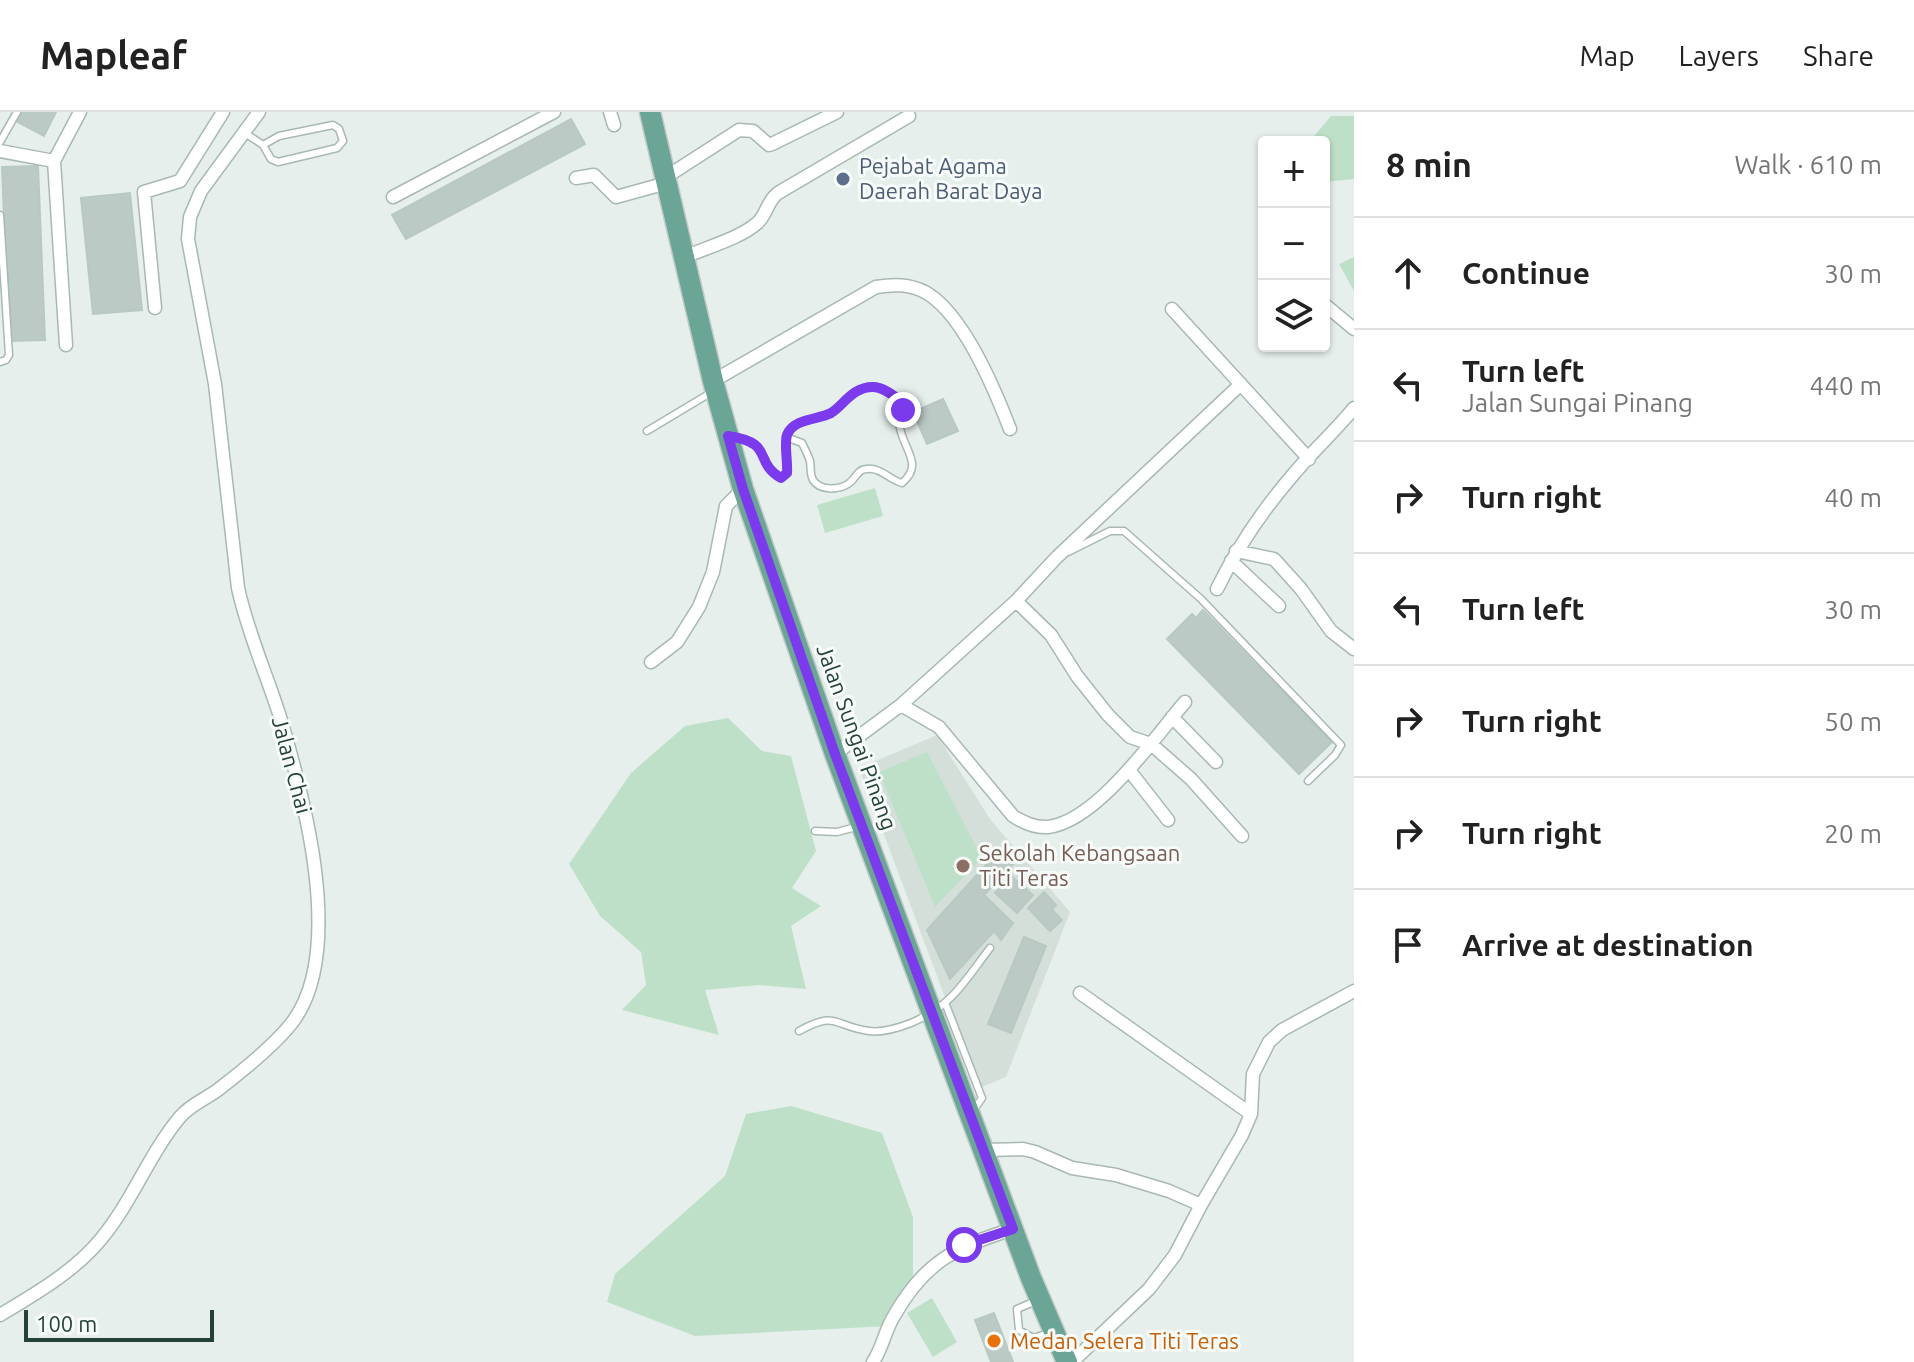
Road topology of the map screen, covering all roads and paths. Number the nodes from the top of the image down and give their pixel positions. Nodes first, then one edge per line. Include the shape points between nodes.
1 (17, 112) edge
2 (80, 112) edge
3 (223, 112) edge
4 (259, 112) edge
5 (554, 112) edge
6 (610, 112) edge
7 (650, 112) edge
8 (837, 112) edge
9 (909, 116) dead end
10 (614, 125) dead end
11 (245, 133) junction
12 (0, 142) edge
13 (263, 145) junction
14 (0, 151) edge
15 (54, 161) junction
16 (576, 178) dead end
17 (666, 180) junction
18 (393, 197) dead end
19 (0, 215) edge
20 (685, 257) junction
21 (155, 308) dead end
22 (1172, 309) dead end
23 (1330, 309) edge
24 (1354, 329) edge
25 (66, 345) dead end
26 (0, 362) edge
27 (1241, 384) junction
28 (714, 386) junction
29 (1354, 408) edge
30 (1010, 429) dead end
31 (647, 431) dead end
32 (728, 436) junction
33 (786, 437) junction
34 (1309, 459) junction
35 (743, 489) junction
36 (1234, 556) junction
37 (1057, 557) junction
38 (1217, 589) dead end
39 (1016, 601) junction
40 (1279, 606) dead end
41 (1354, 649) edge
42 (651, 662) dead end
43 (1185, 702) dead end
44 (901, 705) junction
45 (1172, 717) junction
46 (1151, 744) junction
47 (835, 754) junction
48 (1216, 762) dead end
49 (1129, 770) junction
50 (1308, 781) dead end
51 (1168, 820) dead end
52 (863, 825) junction
53 (815, 831) dead end
54 (1242, 836) dead end
55 (990, 948) dead end
56 (1354, 991) edge
57 (1080, 993) dead end
58 (939, 1009) junction
59 (799, 1031) dead end
60 (1251, 1114) junction
61 (984, 1150) junction
62 (1201, 1205) junction
63 (1013, 1229) junction
64 (1040, 1300) junction
65 (0, 1315) edge
66 (1053, 1332) junction
67 (873, 1362) edge
68 (1069, 1362) edge

1 - 12 lane
2 - 15 street
3 - 21 street via 180,181 144,192
4 - 11 street, Jalan Chai
5 - 18 street
6 - 10 street
7 - 17 main road, Jalan Sungai Pinang
8 - 17 street via 769,145 753,131 739,130
9 - 20 street via 778,193 753,227
11 - 13 lane
11 - 65 street, Jalan Chai via 194,203 188,239 215,384 238,588 306,813 319,925 314,979 287,1029 179,1117 88,1254
13 - 13 lane via 278,162 337,148 343,141 333,125 279,136
14 - 15 street
15 - 25 street
16 - 17 street via 594,175 616,197
17 - 20 main road, Jalan Sungai Pinang
19 - 26 lane via 9,355
20 - 28 main road, Jalan Sungai Pinang
22 - 27 street
23 - 24 street
27 - 34 street
27 - 37 street
28 - 30 street via 876,287 910,286 940,303 962,332
28 - 31 lane
28 - 32 main road, Jalan Sungai Pinang
29 - 34 street
32 - 33 lane via 750,439 781,478 787,473
32 - 35 main road, Jalan Sungai Pinang
33 - 33 lane via 793,427 833,412 841,401 874,387 901,401 899,425 913,467 911,476 902,483 869,468 858,471 845,486 819,486 802,443
34 - 36 street
35 - 42 street via 726,506 709,584 693,619 677,642
35 - 47 main road, Jalan Sungai Pinang
36 - 38 street
36 - 40 street
36 - 41 street via 1274,559 1331,631
37 - 39 street
37 - 50 lane via 1110,531 1124,531 1201,599 1341,745
39 - 44 street
39 - 46 street via 1051,635 1108,715 1130,737
43 - 45 street
44 - 47 street
44 - 49 street via 939,727 999,802 1024,823 1046,827 1076,818
45 - 46 street
45 - 48 street
46 - 49 street
46 - 54 street
47 - 52 main road, Jalan Sungai Pinang
49 - 51 street
52 - 53 lane
52 - 58 main road, Jalan Sungai Pinang
55 - 58 lane
56 - 60 street via 1269,1042 1253,1074
57 - 60 street
58 - 59 lane via 890,1029 865,1030 822,1019
58 - 61 main road, Jalan Sungai Pinang
60 - 62 street
61 - 62 street via 1035,1152
61 - 63 main road, Jalan Sungai Pinang
62 - 68 street via 1158,1278
63 - 64 main road, Jalan Sungai Pinang
63 - 67 street via 964,1245 921,1277 891,1320
64 - 66 main road, Jalan Sungai Pinang
64 - 66 lane via 1017,1309 1019,1330 1033,1338
66 - 68 main road, Jalan Sungai Pinang

